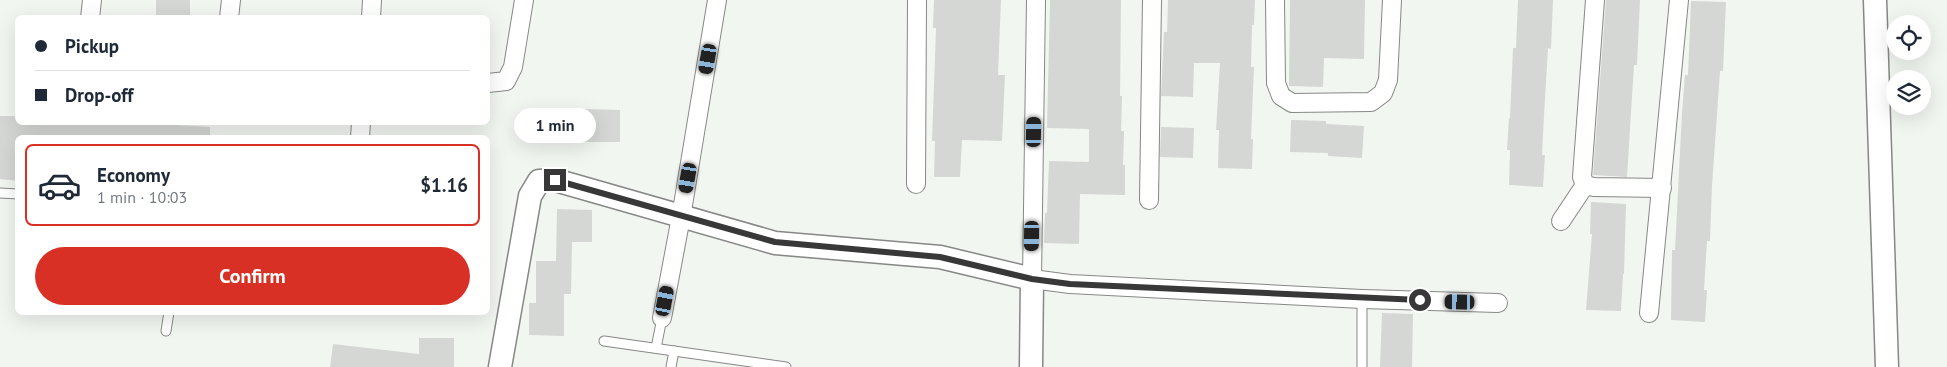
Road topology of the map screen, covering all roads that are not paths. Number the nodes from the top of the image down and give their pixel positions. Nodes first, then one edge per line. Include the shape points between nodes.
1 (92, 0) edge
2 (231, 0) edge
3 (372, 0) edge
4 (524, 0) edge
5 (717, 0) edge
6 (917, 0) edge
7 (1036, 0) edge
8 (1152, 0) edge
9 (1275, 0) edge
10 (1392, 0) edge
11 (1595, 0) edge
12 (1679, 0) edge
13 (1875, 0) edge
14 (90, 15) edge
15 (229, 15) edge
16 (371, 15) edge
17 (490, 83) edge
18 (916, 184) dead end
19 (1585, 185) junction
20 (1662, 188) junction
21 (0, 193) edge
22 (15, 194) edge
23 (1150, 200) dead end
24 (681, 217) junction
25 (1561, 221) dead end
26 (1032, 279) junction
27 (1362, 298) junction
28 (1498, 303) dead end
29 (1648, 313) dead end
30 (169, 315) edge
31 (662, 318) joint
32 (166, 331) dead end
33 (604, 341) dead end
34 (656, 348) junction
35 (674, 351) junction
36 (500, 367) edge
37 (671, 367) edge
38 (786, 367) edge
39 (1031, 367) edge
40 (1362, 367) edge
41 (1887, 367) edge

1 - 14 street
2 - 15 street
3 - 16 street
4 - 17 street via 513,67 506,81
5 - 24 street
6 - 18 street
7 - 26 street
8 - 23 street
9 - 10 street via 1276,83 1281,96 1292,103 1372,102 1383,93 1388,80
11 - 19 street via 1582,177
12 - 20 street
13 - 41 street
19 - 20 street
19 - 25 street
20 - 29 street
21 - 22 lane
24 - 26 street via 775,242 940,257
24 - 31 street
24 - 36 street via 555,180 539,182 530,196
26 - 27 street via 1070,284
26 - 39 street
27 - 28 street
27 - 40 lane
30 - 32 lane
31 - 34 lane
33 - 34 lane
34 - 35 lane
35 - 37 lane
35 - 38 lane

